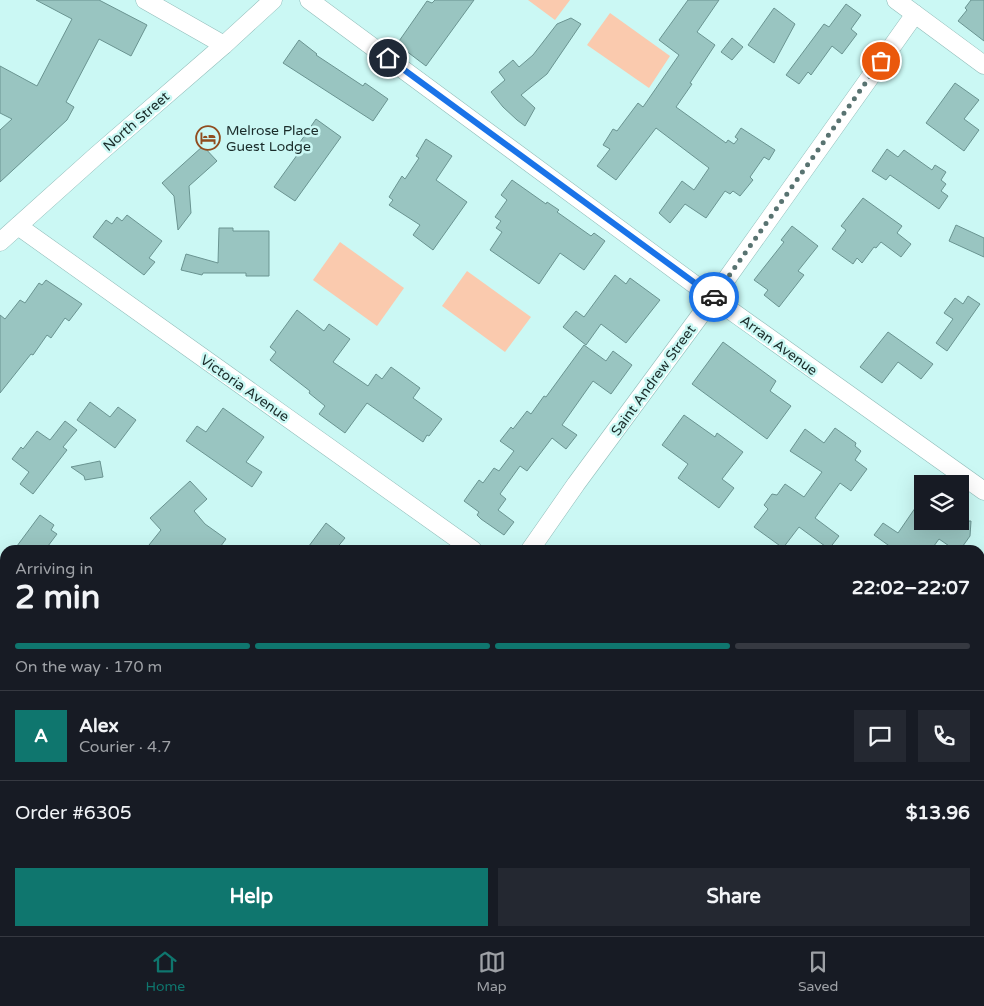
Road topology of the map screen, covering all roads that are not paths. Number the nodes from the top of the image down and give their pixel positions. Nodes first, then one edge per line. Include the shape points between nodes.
1 (145, 0) edge
2 (273, 0) edge
3 (309, 0) edge
4 (896, 0) edge
5 (914, 14) junction
6 (224, 45) junction
7 (984, 65) edge
8 (18, 226) junction
9 (0, 242) edge
10 (713, 298) junction
11 (984, 491) edge
12 (466, 545) edge
13 (534, 545) edge

1 - 6 street
2 - 6 street, North Street
3 - 10 street, Arran Avenue
4 - 5 street
5 - 7 street
5 - 10 street, Saint Andrew Street
6 - 8 street, North Street
8 - 9 street, North Street
8 - 12 street, Victoria Avenue
10 - 11 street, Arran Avenue
10 - 13 street, Saint Andrew Street

